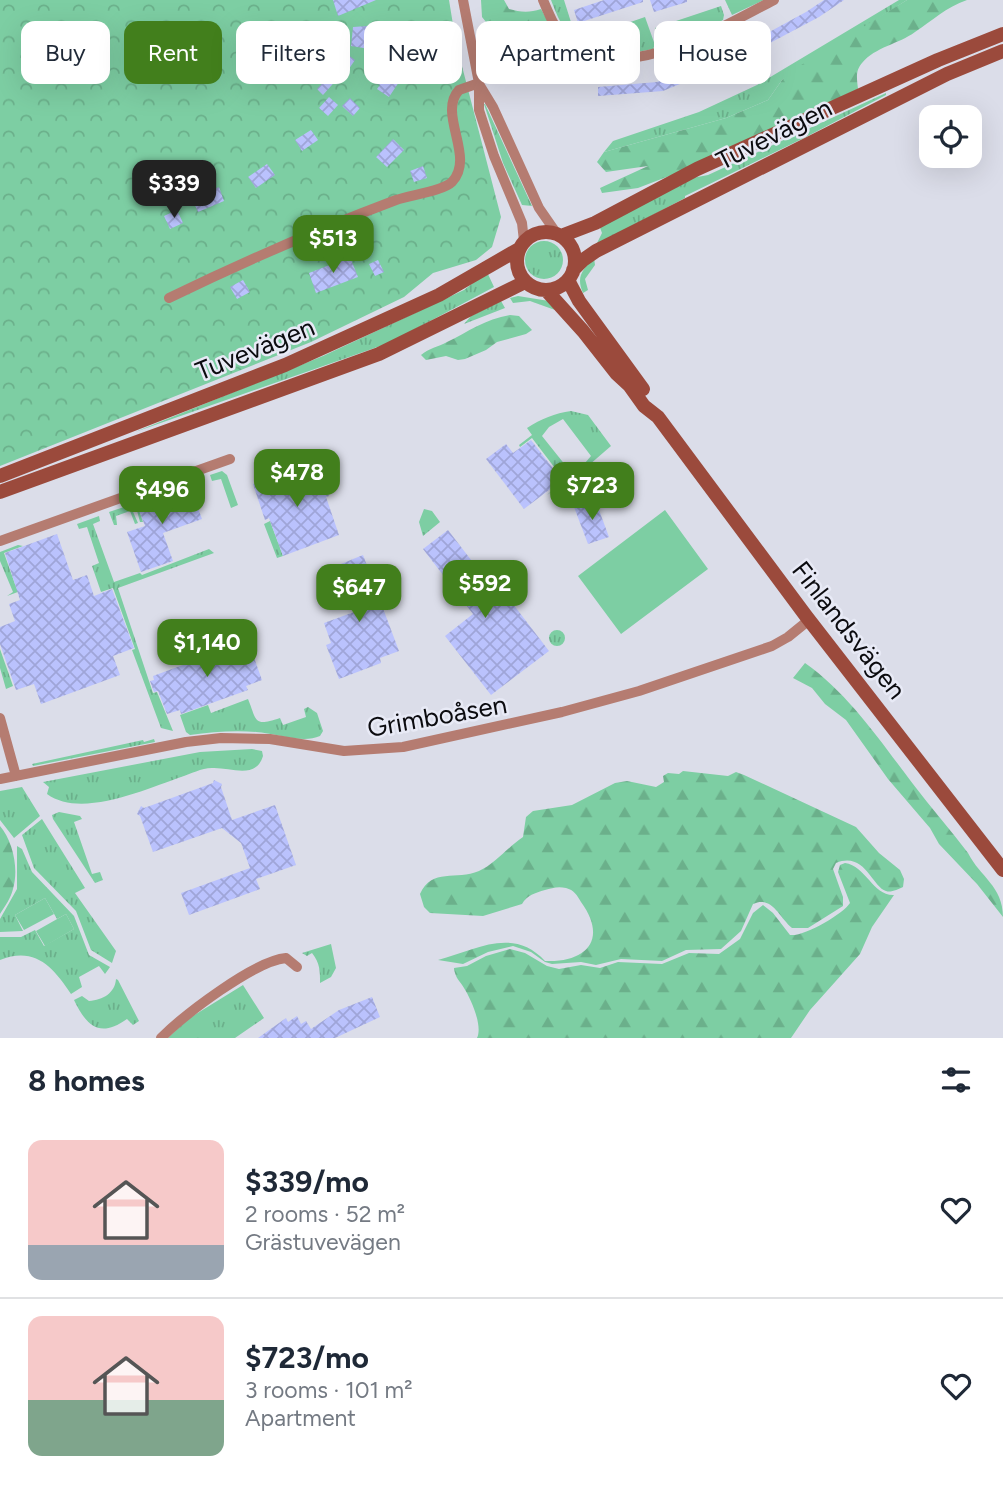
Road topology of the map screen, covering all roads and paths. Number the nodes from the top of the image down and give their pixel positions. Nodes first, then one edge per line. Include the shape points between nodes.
1 (463, 0) edge
2 (543, 0) edge
3 (774, 0) edge
4 (1003, 34) edge
5 (1003, 51) edge
6 (476, 67) edge
7 (476, 84) edge
8 (479, 84) edge
9 (480, 84) edge
10 (559, 235) junction
11 (522, 245) junction
12 (571, 275) junction
13 (525, 282) junction
14 (546, 290) junction
15 (169, 298) dead end
16 (658, 417) junction
17 (230, 459) dead end
18 (0, 476) edge
19 (0, 492) edge
20 (0, 541) edge
21 (809, 620) junction
22 (0, 718) edge
23 (16, 776) junction
24 (0, 779) edge
25 (1003, 870) edge
26 (298, 967) dead end
27 (161, 1038) edge

1 - 6 street
2 - 3 street via 569,44 611,59 660,52
4 - 10 main road, Tuvevägen via 697,169 595,223
5 - 12 main road, Tuvevägen via 947,74 608,245 583,260
7 - 15 street via 459,90 453,99 460,163 448,185 361,213
8 - 11 street via 479,110 522,223
9 - 10 street via 539,208
10 - 11 main road, Tuvevägen via 540,233
10 - 12 main road via 574,254
11 - 13 main road via 517,267
11 - 18 main road, Tuvevägen via 439,295 309,355
12 - 14 main road, Tuvevägen via 557,288
12 - 16 main road, Finlandsvägen via 579,301 652,400
13 - 14 main road
13 - 19 main road, Tuvevägen via 379,354
14 - 16 main road, Finlandsvägen
16 - 21 main road, Finlandsvägen
17 - 20 street
21 - 23 street, Grimboåsen via 772,646 639,691 430,742 344,751 270,739 221,738
21 - 25 main road, Finlandsvägen
22 - 23 street
23 - 24 street, Grimboåsen
26 - 27 street via 286,958 265,963 182,1017

